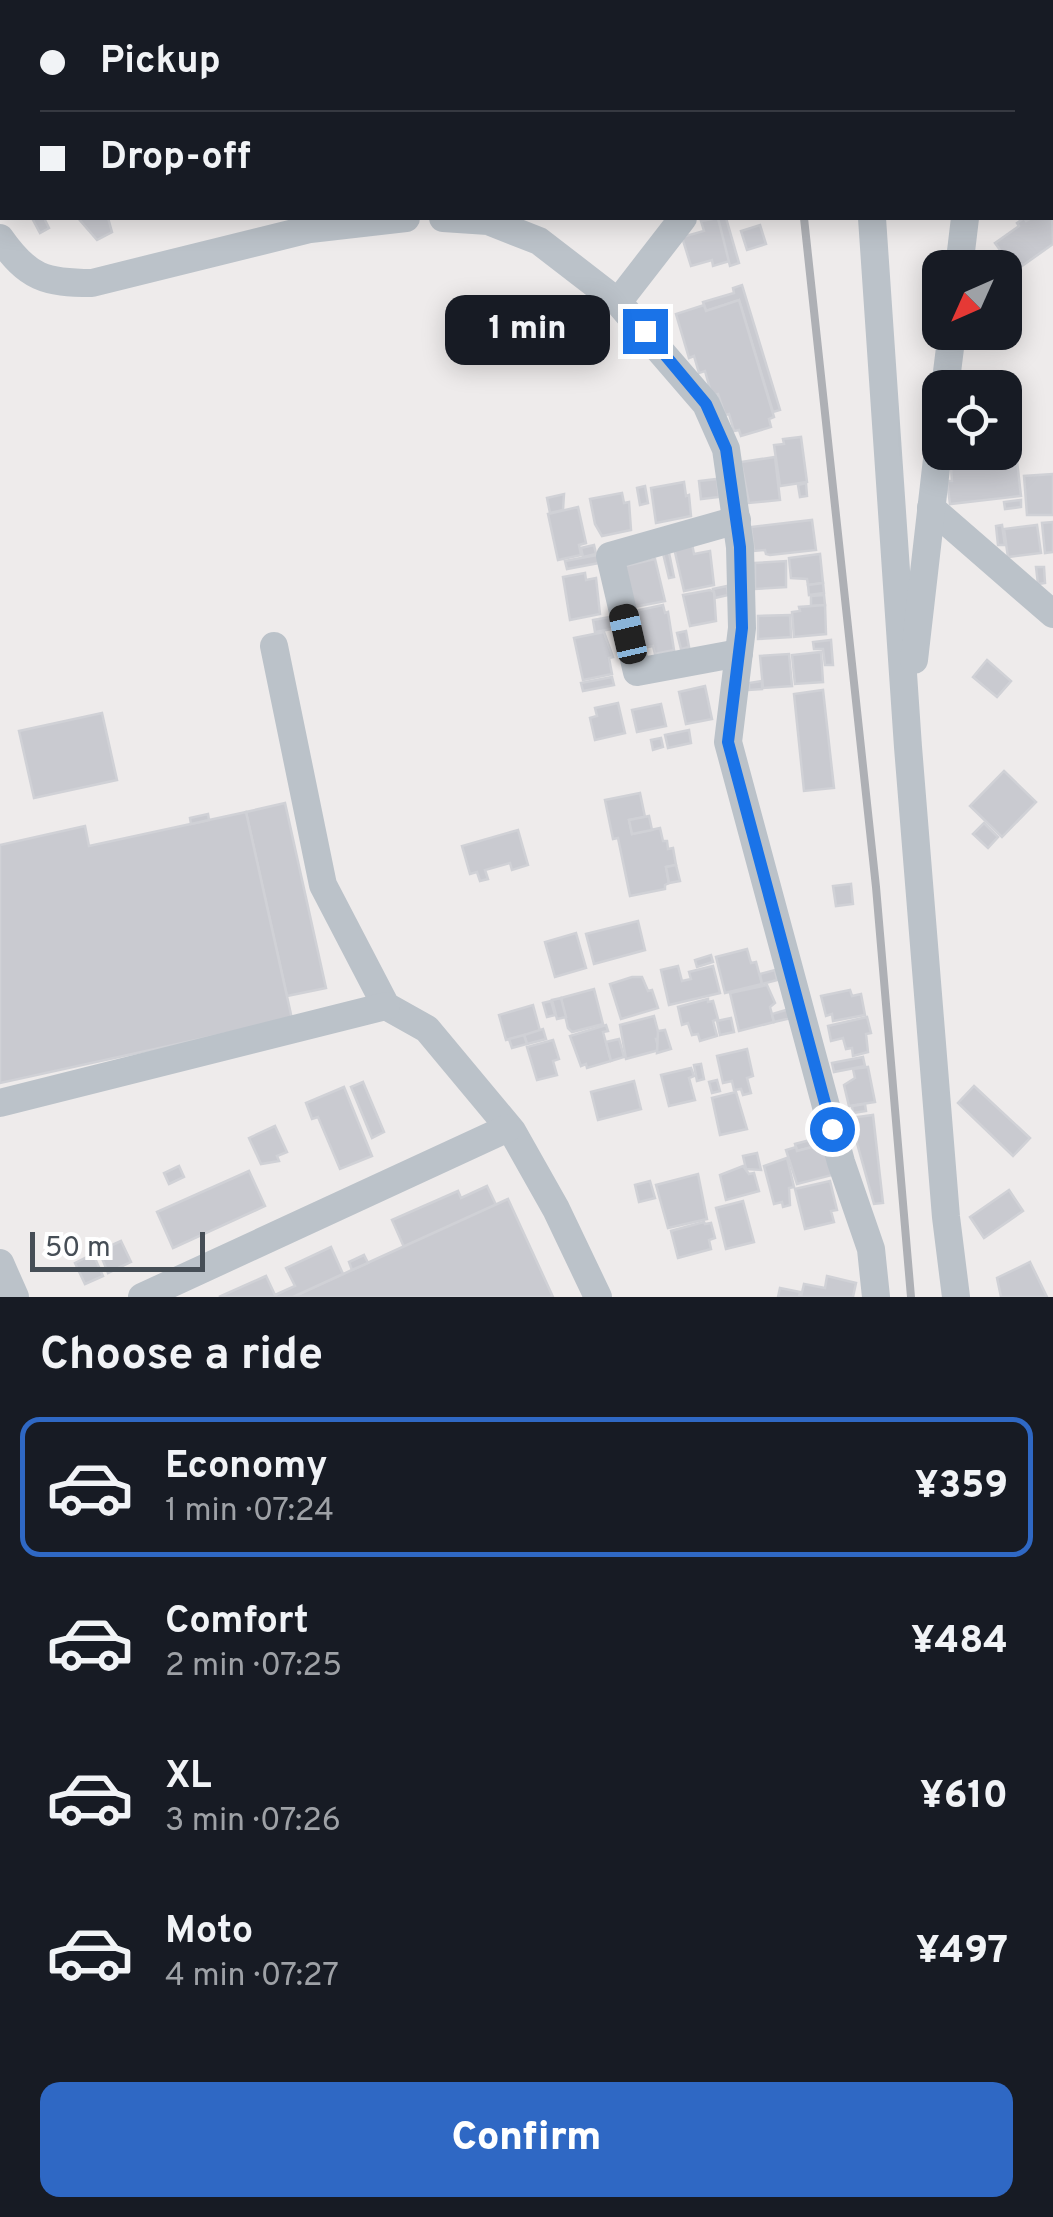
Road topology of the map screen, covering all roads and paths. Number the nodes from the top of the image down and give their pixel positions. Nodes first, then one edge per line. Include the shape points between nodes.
1 (389, 220) edge
2 (473, 220) edge
3 (681, 220) edge
4 (872, 220) edge
5 (965, 220) edge
6 (0, 238) edge
7 (961, 250) edge
8 (618, 302) junction
9 (936, 470) edge
10 (931, 508) junction
11 (737, 520) junction
12 (1053, 614) edge
13 (274, 646) dead end
14 (739, 654) junction
15 (906, 711) junction
16 (386, 1006) junction
17 (0, 1103) edge
18 (508, 1128) junction
19 (0, 1263) edge
20 (15, 1297) edge
21 (142, 1297) edge
22 (598, 1297) edge
23 (876, 1297) edge
24 (956, 1297) edge

1 - 6 street via 310,229 92,283 30,274
2 - 8 street via 539,241
3 - 8 street
4 - 15 street
5 - 7 street
8 - 11 street via 706,404 726,449
9 - 10 street
10 - 12 street
10 - 15 street
11 - 14 street
11 - 14 street via 610,556 637,672
13 - 16 street via 322,886
14 - 23 street via 728,742 841,1162 872,1249
15 - 24 street
16 - 17 street
16 - 18 street via 427,1029
18 - 21 street
18 - 22 street
19 - 20 street

